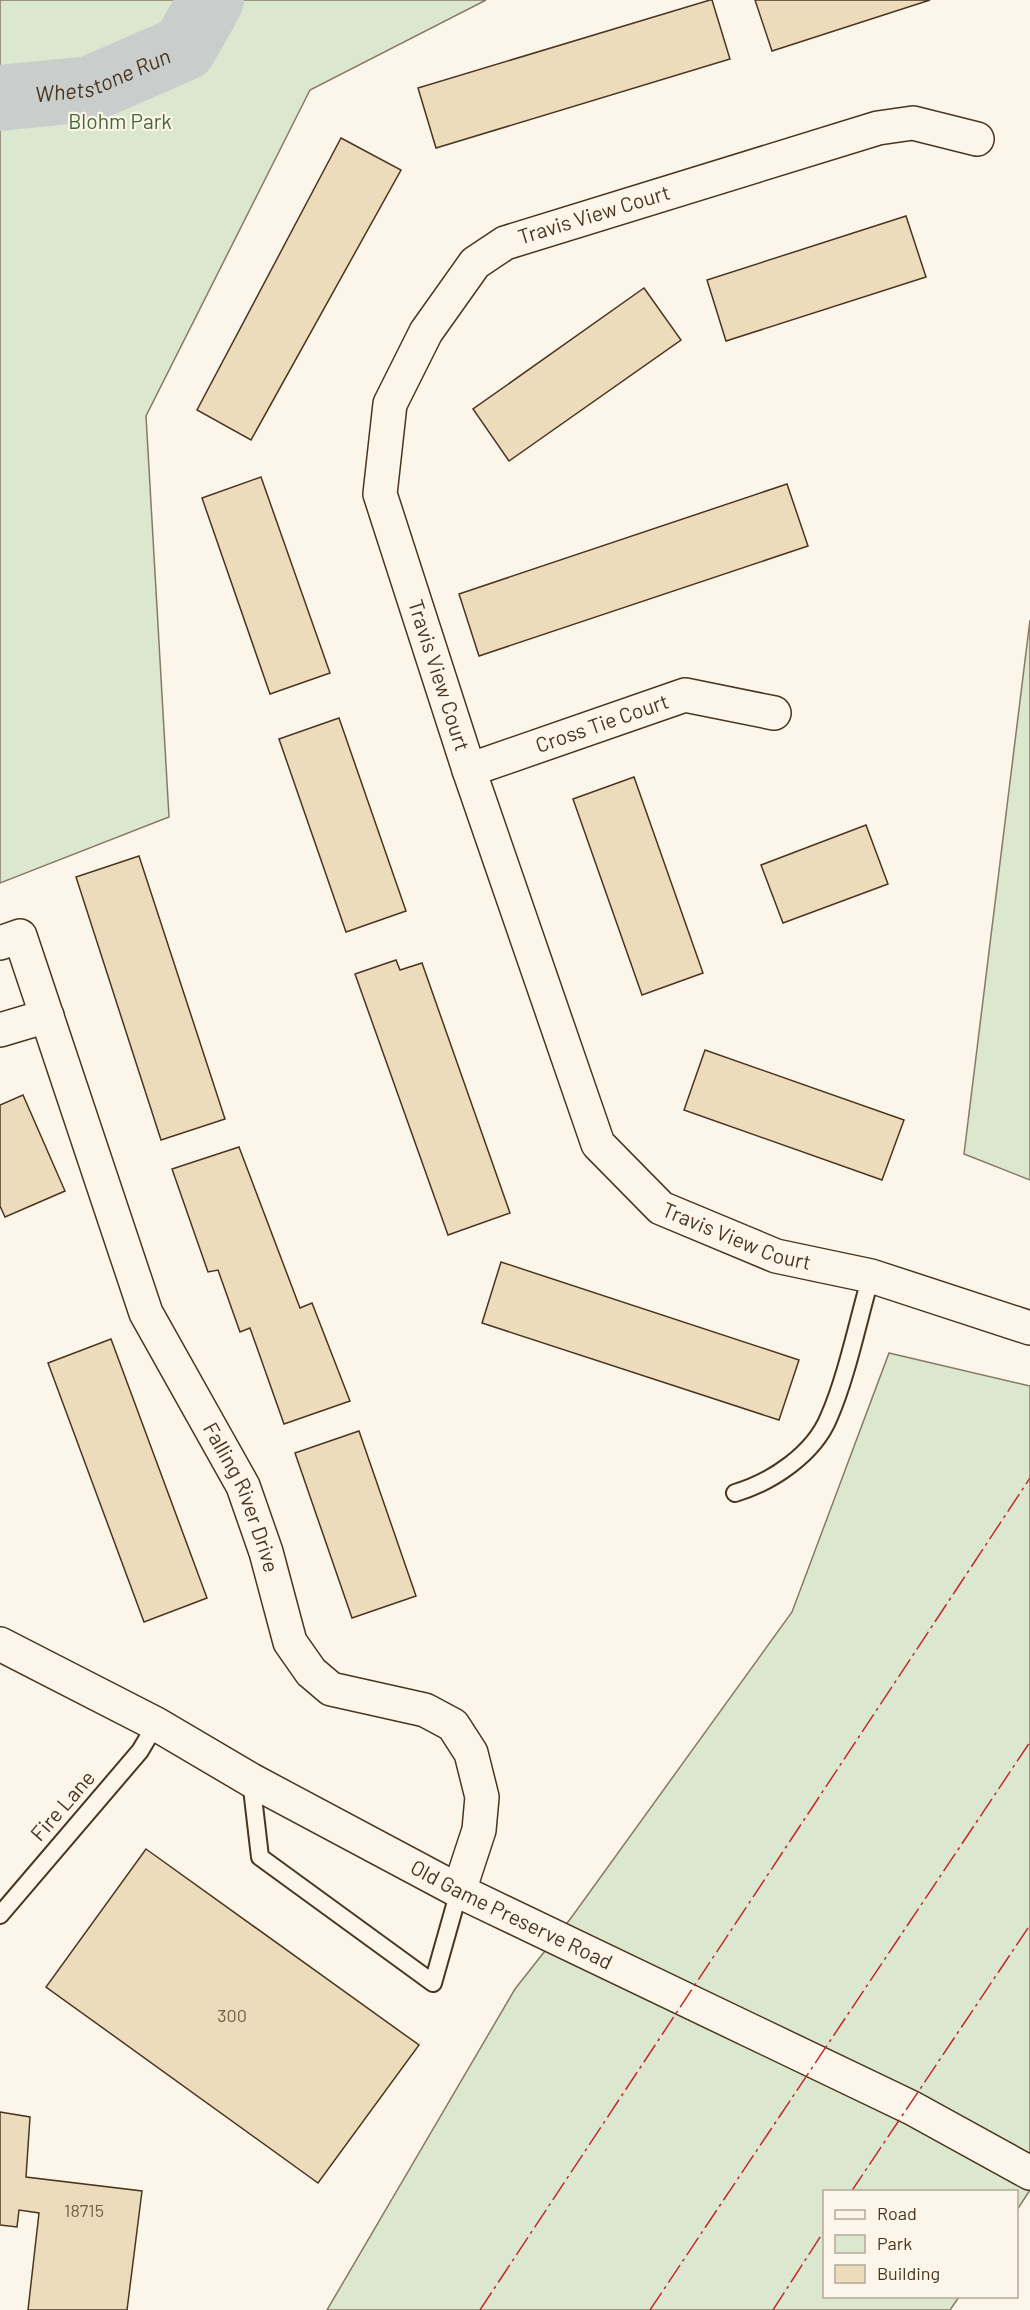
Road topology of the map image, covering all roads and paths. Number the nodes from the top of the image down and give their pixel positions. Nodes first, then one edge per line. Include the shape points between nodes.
1 (977, 139) dead end
2 (774, 713) dead end
3 (469, 770) junction
4 (0, 943) edge
5 (47, 1016) junction
6 (0, 1030) edge
7 (871, 1276) junction
8 (1030, 1328) edge
9 (735, 1493) dead end
10 (0, 1644) edge
11 (156, 1724) junction
12 (250, 1780) junction
13 (459, 1891) junction
14 (0, 1915) edge
15 (1030, 2173) edge

1 - 3 street, Travis View Court via 913,123 878,128 505,243 474,263 426,332 390,404 380,494
2 - 3 street, Cross Tie Court via 685,695
3 - 7 street, Travis View Court via 598,1144 661,1208 776,1256
4 - 5 street, Falling River Drive via 20,936
5 - 6 street
5 - 13 street, Falling River Drive via 146,1313 243,1486 290,1642 311,1672 331,1689 425,1710 453,1725 471,1753 482,1797 478,1830
7 - 8 street, Travis View Court
7 - 9 lane via 829,1419 813,1444 789,1466 755,1487
10 - 11 street, Old Game Preserve Road
11 - 12 street, Old Game Preserve Road
11 - 14 lane, Fire Lane via 140,1751
12 - 13 street, Old Game Preserve Road
12 - 13 lane via 260,1857 433,1983
13 - 15 street, Old Game Preserve Road via 912,2108

